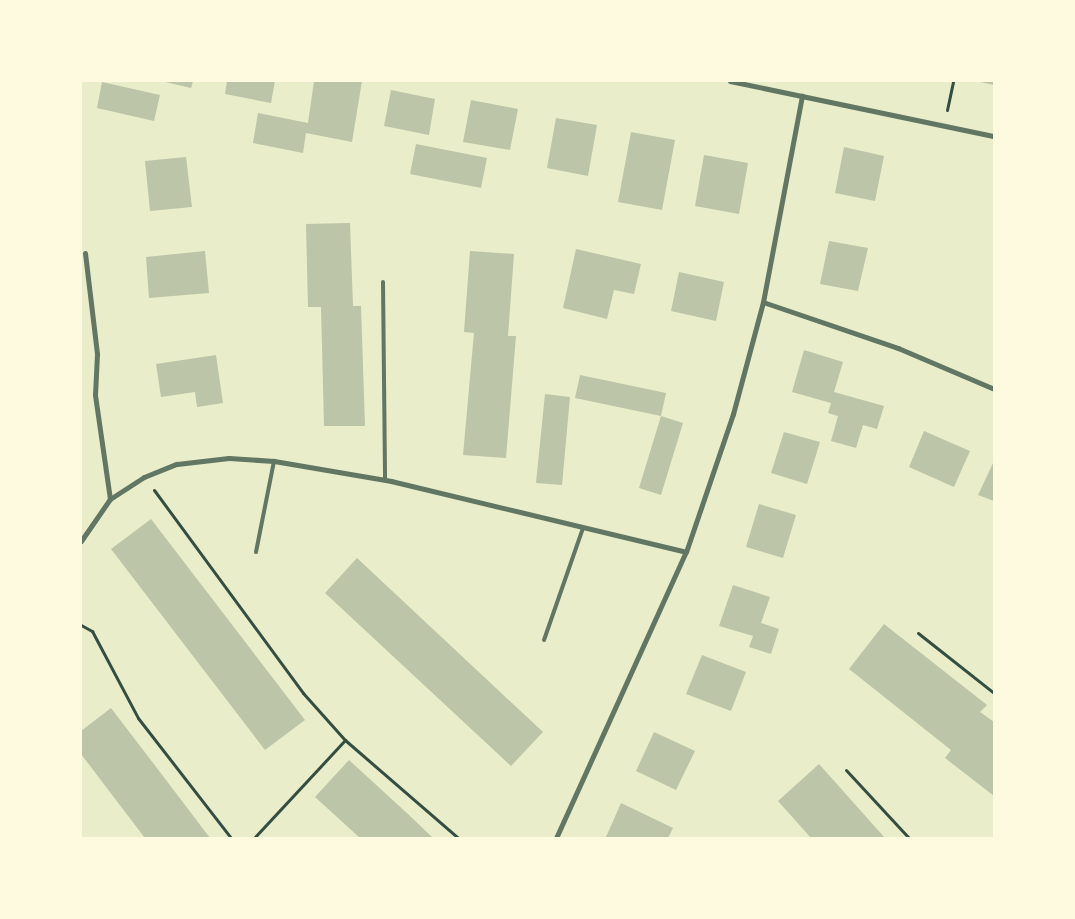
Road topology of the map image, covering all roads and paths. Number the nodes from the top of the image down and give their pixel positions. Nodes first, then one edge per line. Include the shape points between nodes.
1 (730, 81) edge
2 (953, 81) edge
3 (802, 96) junction
4 (944, 126) junction
5 (994, 136) edge
6 (85, 254) dead end
7 (383, 282) dead end
8 (763, 302) junction
9 (994, 389) edge
10 (274, 460) junction
11 (144, 478) junction
12 (386, 480) junction
13 (110, 499) junction
14 (583, 528) junction
15 (81, 541) edge
16 (256, 552) dead end
17 (686, 552) junction
18 (81, 625) edge
19 (918, 633) dead end
20 (544, 640) dead end
21 (994, 693) edge
22 (345, 740) junction
23 (846, 770) dead end
24 (231, 838) edge
25 (254, 838) edge
26 (458, 838) edge
27 (556, 838) edge
28 (909, 838) edge

1 - 3 street
2 - 4 path
3 - 4 street
3 - 8 street
4 - 5 street
6 - 13 street via 97,354 95,395
7 - 12 lane
8 - 9 street via 898,348
8 - 17 street via 733,414
10 - 11 street via 229,458 177,464
10 - 12 street
10 - 16 lane
11 - 13 street
11 - 22 path via 303,693
12 - 14 street
13 - 15 street
14 - 17 street
14 - 20 lane
17 - 27 street
18 - 24 path via 92,631 138,718
19 - 21 path
22 - 25 path
22 - 26 path
23 - 28 path

